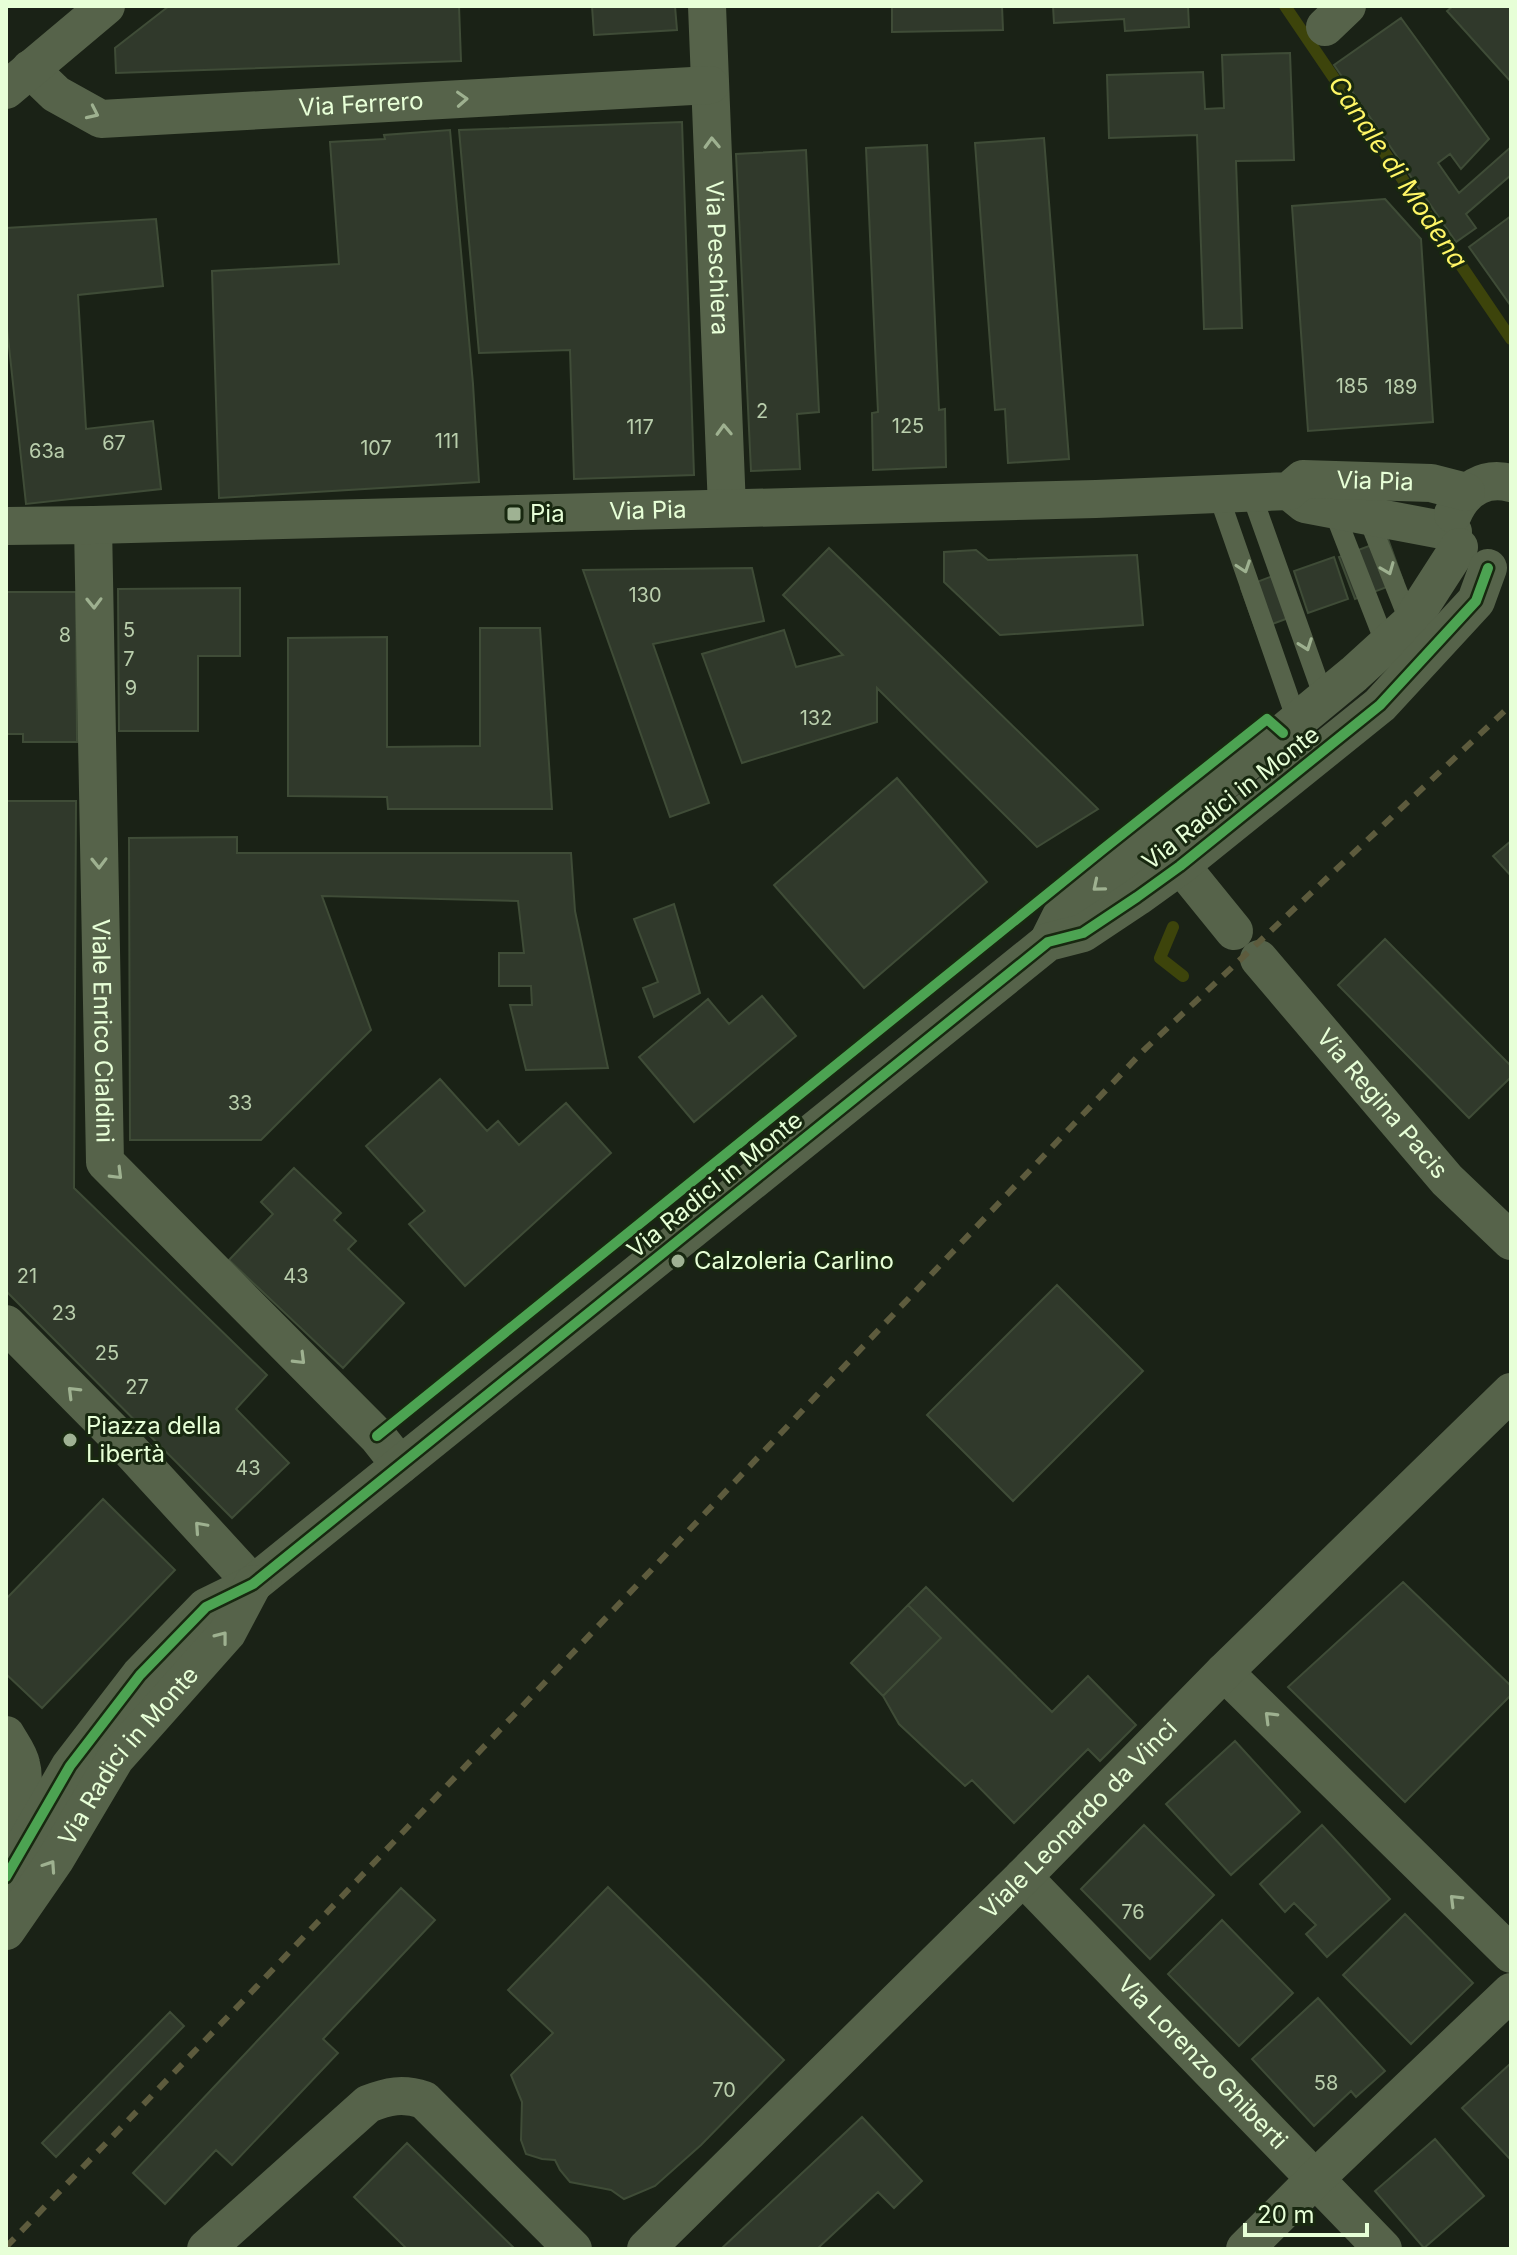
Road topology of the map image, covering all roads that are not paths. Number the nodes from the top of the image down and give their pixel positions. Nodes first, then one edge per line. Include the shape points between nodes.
1 (106, 6) edge
2 (707, 6) edge
3 (18, 79) edge
4 (710, 85) junction
5 (1511, 483) edge
6 (1289, 491) junction
7 (1466, 492) junction
8 (1235, 493) junction
9 (727, 508) junction
10 (1350, 512) junction
11 (93, 525) junction
12 (6, 526) edge
13 (1478, 553) edge
14 (1398, 634) junction
15 (1311, 709) junction
16 (1158, 836) junction
17 (1180, 866) junction
18 (1234, 931) dead end
19 (1048, 942) junction
20 (1259, 959) dead end
21 (1511, 1241) edge
22 (6, 1324) edge
23 (1511, 1392) edge
24 (400, 1465) junction
25 (253, 1584) junction
26 (1224, 1672) junction
27 (6, 1735) edge
28 (6, 1832) edge
29 (6, 1877) edge
30 (1023, 1877) junction
31 (6, 1931) edge
32 (1511, 1954) edge
33 (1511, 1992) edge
34 (1316, 2178) junction
35 (206, 2249) edge
36 (573, 2249) edge
37 (646, 2249) edge
38 (1245, 2249) edge
39 (1383, 2249) edge

1 - 3 street
2 - 4 street, Via Peschiera
3 -> 4 street, Via Ferrero via 101,119
9 -> 4 street, Via Peschiera
5 - 7 street via 1485,482
6 - 7 street, Via Pia via 1303,479 1431,483
6 - 8 street, Via Pia
6 - 10 street, Via Pia via 1305,504
7 - 13 street, Via Radici in Monte via 1453,514
8 - 9 street, Via Pia
8 -> 15 lane
8 -> 15 lane
9 - 11 street, Via Pia
10 - 13 street, Via Pia
10 - 14 lane
10 -> 14 lane
11 - 12 street, Via Pia
11 -> 24 street, Viale Enrico Cialdini via 105,1162
13 - 14 street, Via Radici in Monte
13 - 17 street, Via Radici in Monte via 1476,601 1380,705
14 - 15 street, Via Radici in Monte
15 - 16 street, Via Radici in Monte
16 - 17 street
16 -> 19 street, Via Radici in Monte via 1061,916
17 - 18 street
17 - 19 street, Via Radici in Monte via 1083,933
19 - 24 street, Via Radici in Monte
20 - 21 street, Via Regina Pacis via 1447,1180
25 -> 22 street
23 - 26 street, Viale Leonardo da Vinci
24 - 25 street, Via Radici in Monte
25 - 29 street, Via Radici in Monte via 206,1607 140,1675 70,1766
31 -> 25 street, Via Radici in Monte via 115,1759 227,1633
26 - 30 street, Viale Leonardo da Vinci
32 -> 26 street
27 - 28 street via 21,1762 24,1785
30 - 34 street, Via Lorenzo Ghiberti
30 - 37 street, Viale Leonardo da Vinci
33 - 34 street
34 - 38 street
34 - 39 street, Via Lorenzo Ghiberti
35 - 36 street via 368,2104 404,2094 424,2100

